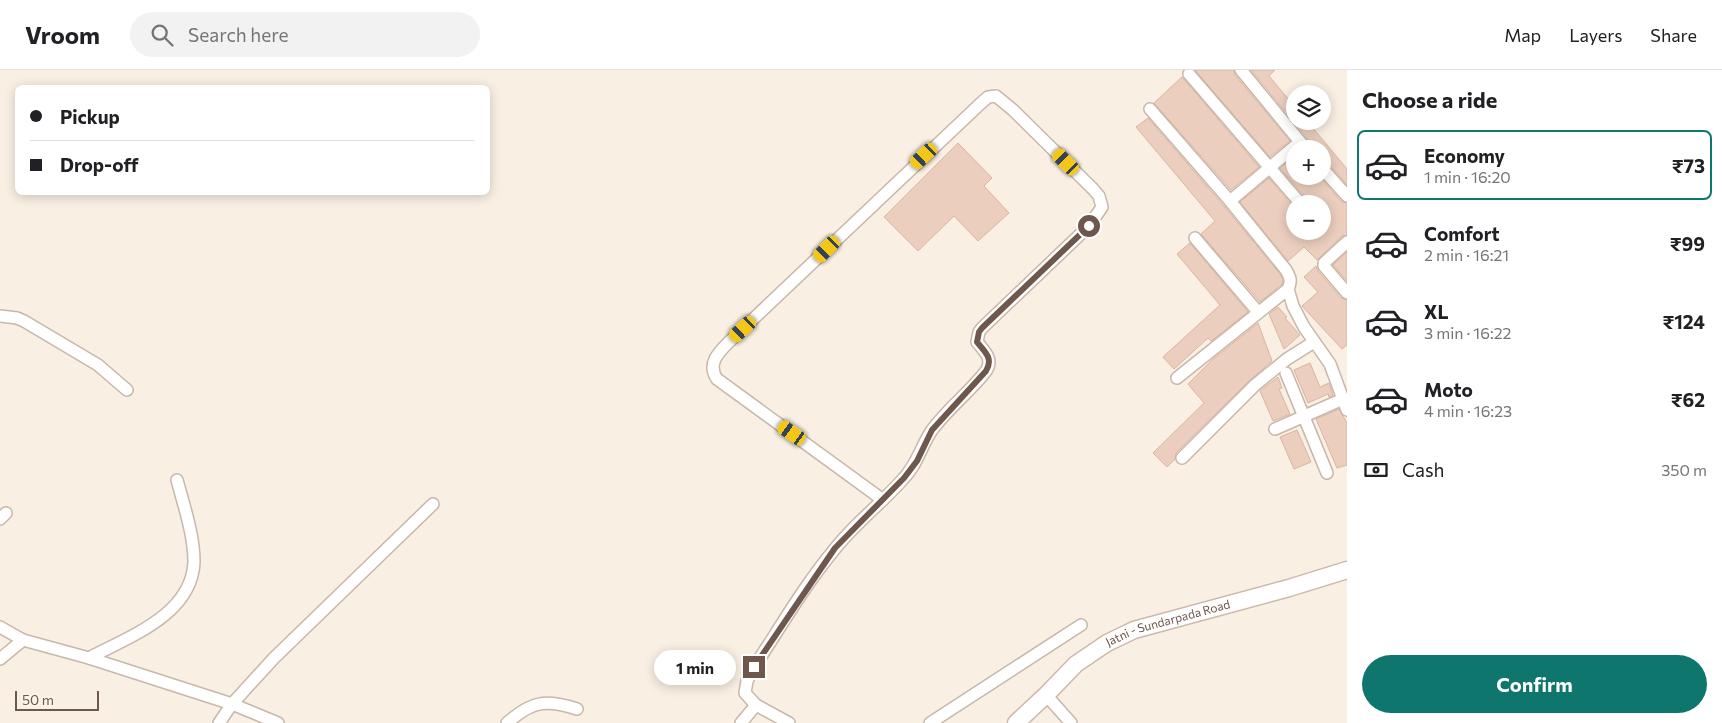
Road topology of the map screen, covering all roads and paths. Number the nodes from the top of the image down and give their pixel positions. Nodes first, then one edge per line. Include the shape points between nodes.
1 (1240, 70) edge
2 (1189, 74) dead end
3 (1150, 108) dead end
4 (1298, 140) edge
5 (1286, 157) edge
6 (1269, 168) junction
7 (1331, 178) edge
8 (1293, 195) edge
9 (1347, 196) edge
10 (1230, 201) junction
11 (1195, 238) dead end
12 (1347, 242) edge
13 (1288, 289) junction
14 (1347, 293) edge
15 (1258, 312) junction
16 (0, 316) edge
17 (1314, 342) junction
18 (1286, 373) dead end
19 (1178, 378) dead end
20 (126, 390) dead end
21 (1345, 405) edge
22 (1304, 417) junction
23 (1275, 429) dead end
24 (1182, 458) dead end
25 (1327, 473) dead end
26 (177, 480) dead end
27 (883, 500) junction
28 (433, 504) dead end
29 (1347, 570) edge
30 (1080, 626) dead end
31 (0, 628) edge
32 (22, 640) junction
33 (89, 658) junction
34 (0, 659) edge
35 (1046, 696) junction
36 (232, 704) junction
37 (756, 705) junction
38 (577, 709) dead end
39 (219, 723) edge
40 (278, 723) edge
41 (507, 723) edge
42 (741, 723) edge
43 (789, 723) edge
44 (930, 723) edge
45 (1016, 723) edge
46 (1071, 723) edge

1 - 4 street
2 - 6 street
3 - 10 street
5 - 6 street
6 - 8 street
6 - 10 street
7 - 9 street
10 - 13 street via 1286,270 1290,277
11 - 15 street
12 - 14 street via 1324,263
13 - 15 street
13 - 17 street via 1299,318
15 - 19 street
16 - 20 street via 24,321 98,365
17 - 21 street via 1330,364
17 - 24 street via 1255,385
18 - 22 street
21 - 22 street
22 - 23 street
22 - 25 street
26 - 33 street via 194,561 187,590 162,618
27 - 27 street via 717,379 712,370 713,362 722,348 973,110 988,97 996,96 1093,189 1102,207 1089,226 979,332 977,342 989,358 989,367 932,430 910,471
27 - 37 street via 835,548 754,667 745,693
28 - 36 street via 299,633
29 - 35 main road, Jatni - Sundarpada Road via 1134,630 1076,664
30 - 44 street
31 - 32 street
32 - 33 street
32 - 34 street
33 - 36 street
35 - 45 main road, Jatni - Sundarpada Road
35 - 46 street
36 - 39 street
36 - 40 street
37 - 42 street
37 - 43 street
38 - 41 street via 557,703 534,705

